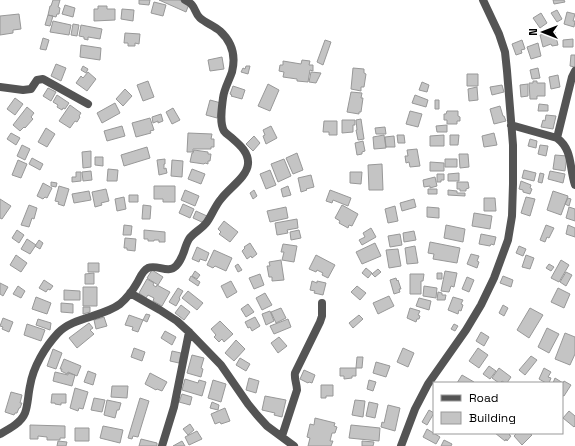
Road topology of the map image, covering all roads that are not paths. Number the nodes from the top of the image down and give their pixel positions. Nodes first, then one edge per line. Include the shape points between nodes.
1 (185, 0) edge
2 (483, 0) edge
3 (575, 71) edge
4 (0, 87) edge
5 (88, 104) dead end
6 (511, 125) junction
7 (557, 138) junction
8 (575, 185) edge
9 (130, 293) junction
10 (322, 303) dead end
11 (190, 332) junction
12 (0, 434) edge
13 (282, 436) junction
14 (162, 446) edge
15 (294, 446) edge
16 (401, 446) edge

1 - 9 street via 193,5 199,17 218,29 231,45 232,71 224,92 222,120 224,132 243,149 248,162 243,176 220,200 208,221 189,239 178,264 169,269 147,269
2 - 6 street via 505,52
3 - 7 street
4 - 5 street via 31,89 37,80 43,80
6 - 7 street
6 - 16 street via 512,216 508,240 481,305 428,384
7 - 8 street via 569,154
9 - 11 street via 177,321
9 - 12 street via 113,308 59,331 36,365 25,413 20,421
10 - 13 street via 320,322 296,368 294,377 297,386
11 - 13 street via 220,365 257,415
11 - 14 street via 174,406
13 - 15 street

